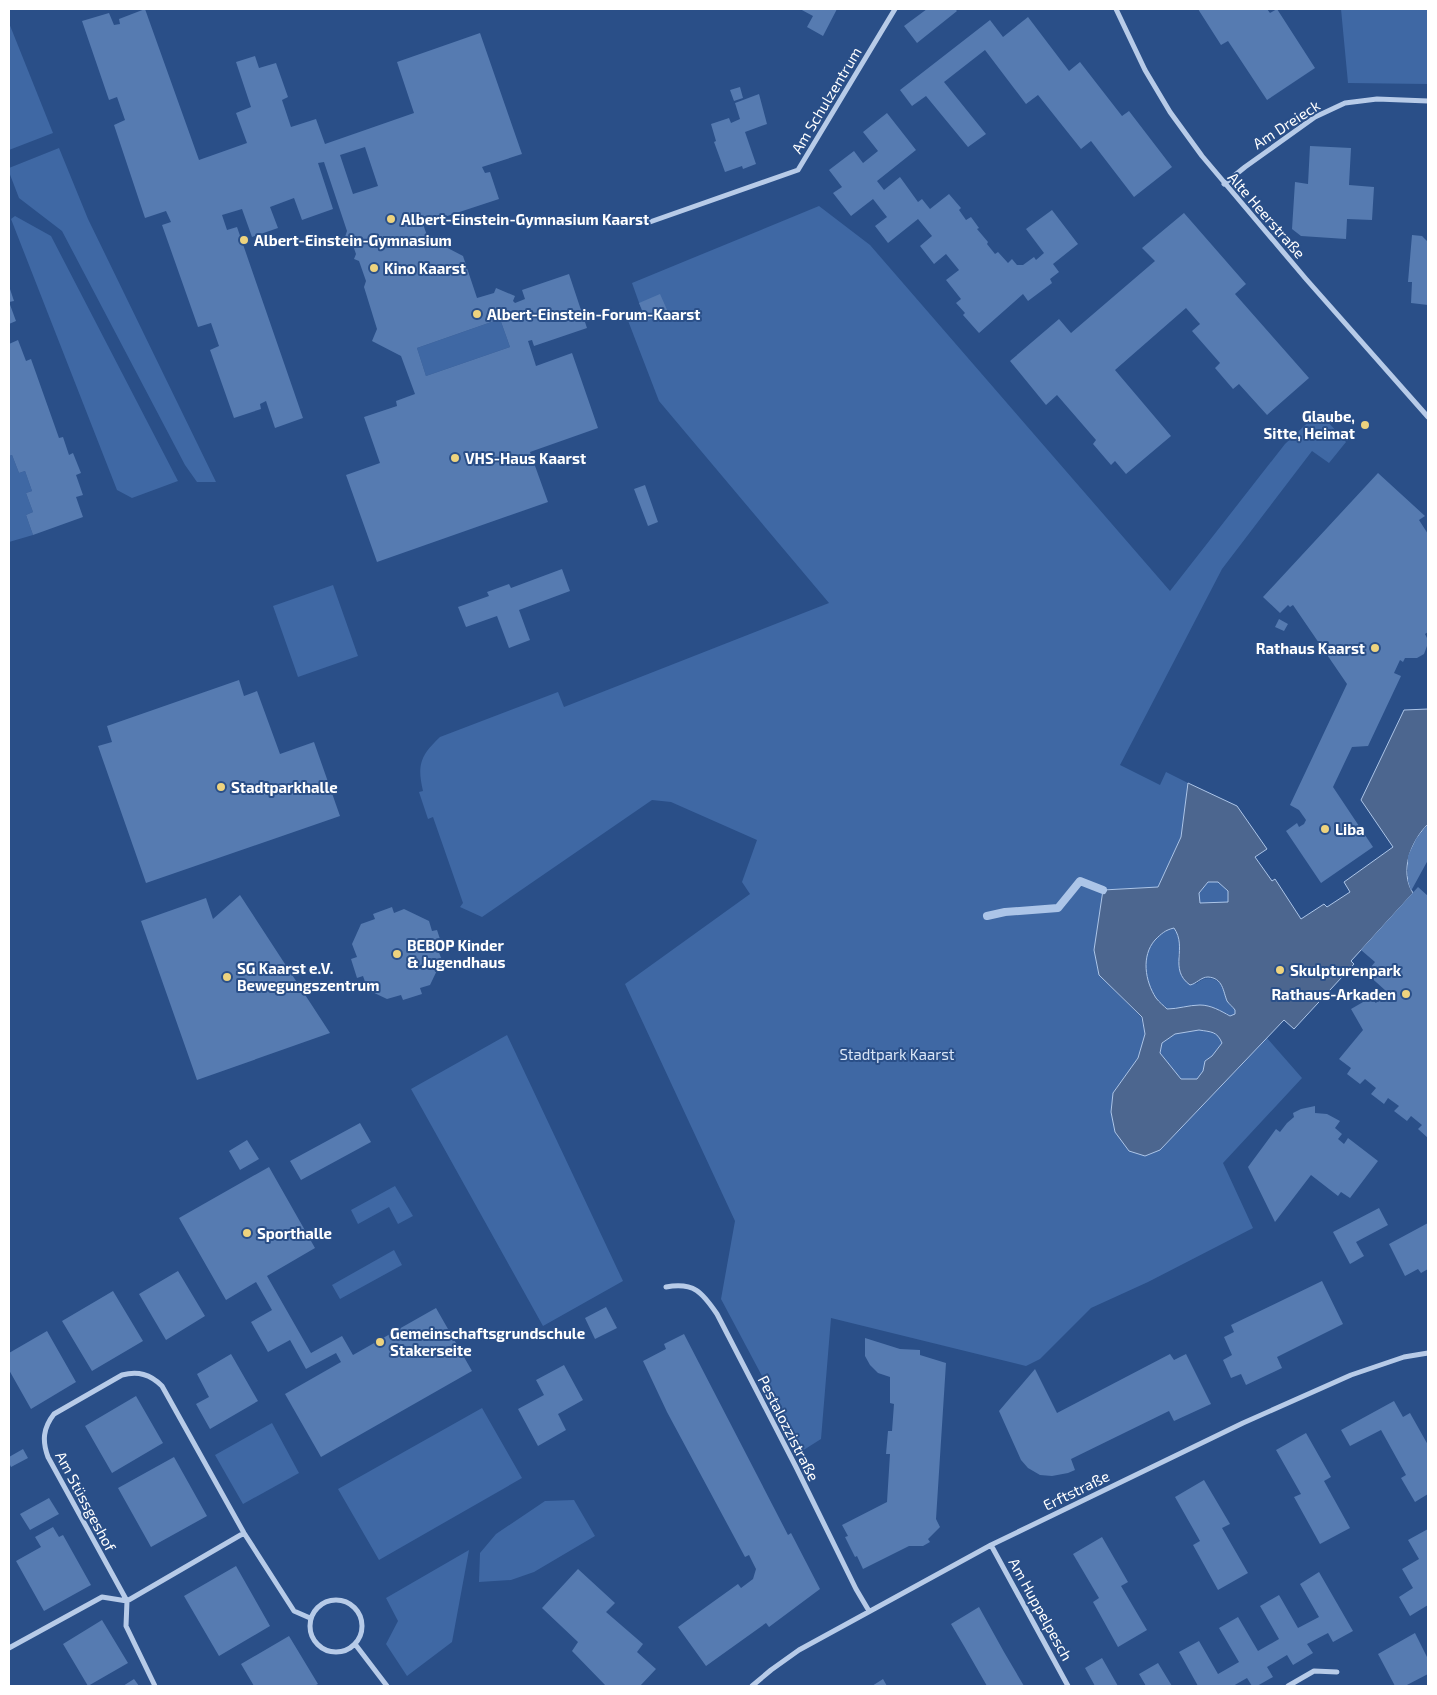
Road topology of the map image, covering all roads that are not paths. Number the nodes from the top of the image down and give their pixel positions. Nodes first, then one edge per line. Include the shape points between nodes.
1 (895, 9) edge
2 (1116, 9) edge
3 (1428, 101) edge
4 (1224, 184) junction
5 (647, 223) dead end
6 (1428, 417) edge
7 (666, 1287) dead end
8 (1428, 1353) edge
9 (244, 1533) junction
10 (991, 1545) junction
11 (127, 1602) junction
12 (869, 1611) junction
13 (310, 1618) junction
14 (356, 1644) junction
15 (9, 1648) edge
16 (1337, 1672) dead end
17 (155, 1686) edge
18 (387, 1686) edge
19 (752, 1686) edge
20 (1068, 1686) edge
21 (1288, 1686) edge

1 - 5 street, Am Schulzentrum via 798,170
2 - 4 street, Alte Heerstraße via 1145,70 1170,112
3 - 4 street, Am Dreieck via 1378,99 1345,103 1315,117
4 - 6 street, Alte Heerstraße
7 - 12 street, Pestalozzistraße via 688,1286 697,1290 713,1308
8 - 10 street, Erftstraße via 1404,1357 1342,1379
9 - 11 street
9 - 11 street, Am Stüssgeshof via 166,1392 151,1377 133,1373 122,1375 59,1411 47,1424 45,1449
9 - 13 street, Am Stüssgeshof via 294,1612
10 - 12 street, Erftstraße
10 - 20 street, Am Huppelpesch
11 - 15 street via 102,1597
11 - 17 street via 126,1626
12 - 19 street, Erftstraße via 800,1650
13 - 14 street via 310,1632 324,1649 339,1652
13 - 14 street via 322,1603 332,1599 348,1602 356,1608 363,1627
14 - 18 street
16 - 21 street via 1314,1671

